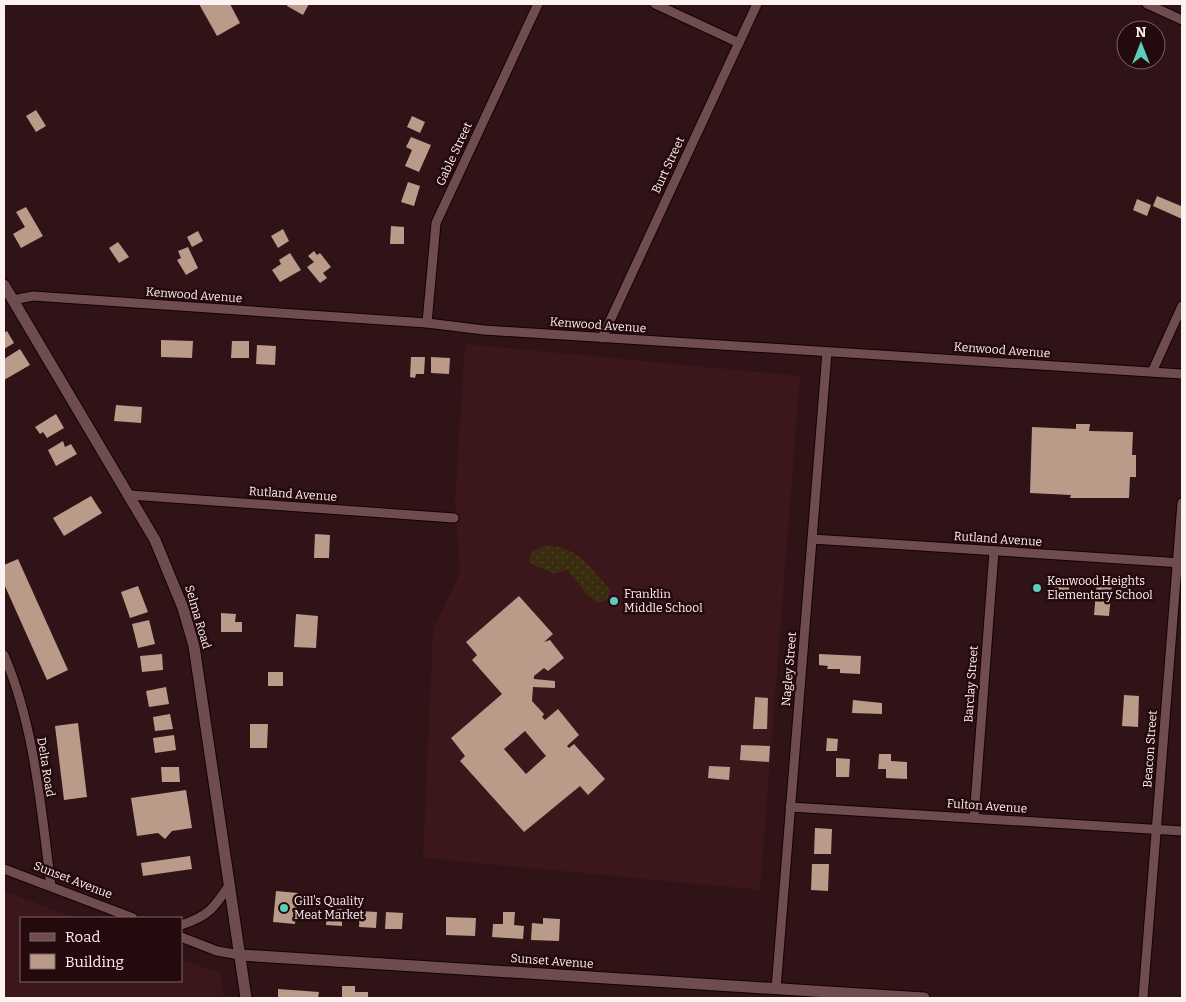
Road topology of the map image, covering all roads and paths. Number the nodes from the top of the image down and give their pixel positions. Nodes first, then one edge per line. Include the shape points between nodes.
1 (538, 4) edge
2 (655, 4) edge
3 (757, 4) edge
4 (1147, 4) edge
5 (1182, 20) edge
6 (739, 43) junction
7 (4, 285) edge
8 (13, 300) junction
9 (1182, 306) edge
10 (427, 323) junction
11 (602, 338) junction
12 (827, 352) junction
13 (1152, 372) junction
14 (1182, 374) edge
15 (130, 495) junction
16 (1182, 503) edge
17 (454, 518) dead end
18 (812, 539) junction
19 (994, 551) junction
20 (1180, 563) edge
21 (4, 655) edge
22 (790, 807) junction
23 (974, 818) junction
24 (1156, 829) junction
25 (1182, 831) edge
26 (4, 869) edge
27 (230, 884) junction
28 (51, 886) junction
29 (130, 917) edge
30 (182, 925) edge
31 (182, 937) edge
32 (240, 955) junction
33 (776, 989) junction
34 (246, 998) edge
35 (924, 998) edge
36 (1143, 998) edge

1 - 10 street, Gable Street via 436,223
2 - 6 street
3 - 6 street, Burt Street
4 - 5 street
6 - 11 street, Burt Street
7 - 8 street, Selma Road
8 - 10 street, Kenwood Avenue via 33,296
8 - 15 street, Selma Road
9 - 13 street
10 - 11 street, Kenwood Avenue
11 - 12 street, Kenwood Avenue
12 - 13 street, Kenwood Avenue
12 - 18 street, Nagley Street
13 - 14 street, Kenwood Avenue
15 - 17 street, Rutland Avenue
15 - 27 street, Selma Road via 169,571 194,646
16 - 20 street, Beacon Street
18 - 19 street, Rutland Avenue
18 - 22 street, Nagley Street
19 - 20 street, Rutland Avenue
19 - 23 street, Barclay Street
20 - 24 street, Beacon Street
21 - 28 street, Delta Road via 25,718
22 - 23 street, Fulton Avenue
22 - 33 street, Nagley Street
23 - 24 street, Fulton Avenue
24 - 25 street, Fulton Avenue
24 - 36 street, Beacon Street
26 - 28 street, Sunset Avenue
27 - 30 street via 212,910
27 - 32 street, Selma Road
28 - 29 street, Sunset Avenue
31 - 32 street, Sunset Avenue via 217,951
32 - 33 street, Sunset Avenue
32 - 34 street, Selma Road
33 - 35 street, Sunset Avenue

